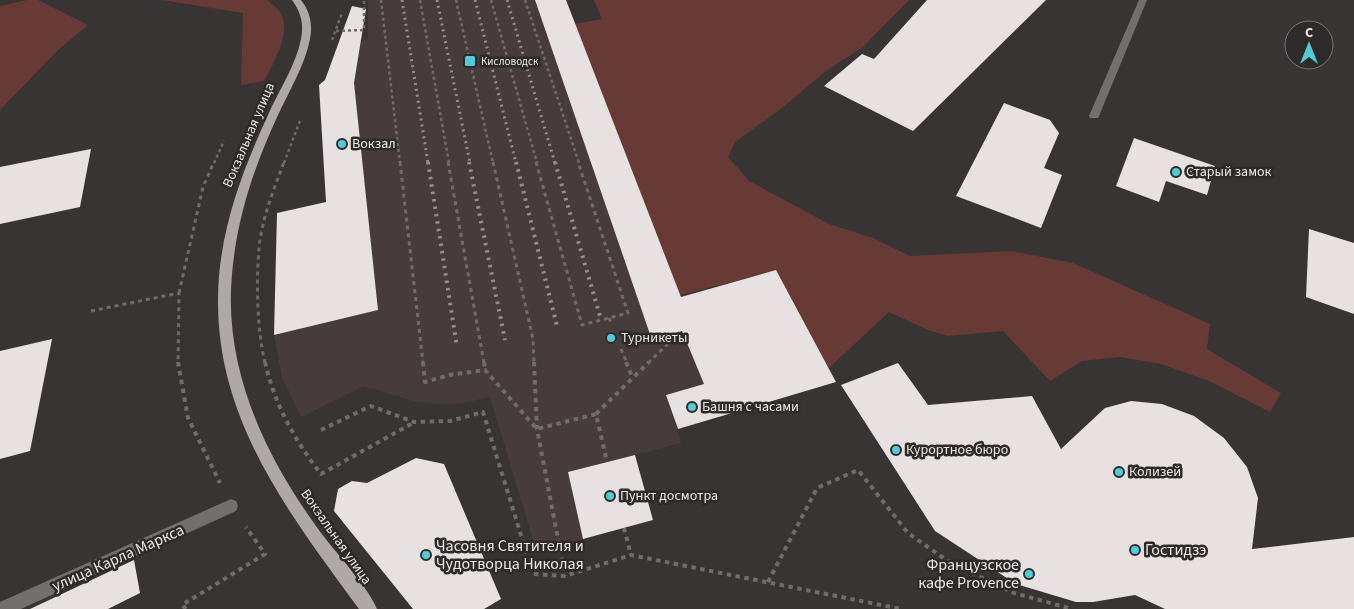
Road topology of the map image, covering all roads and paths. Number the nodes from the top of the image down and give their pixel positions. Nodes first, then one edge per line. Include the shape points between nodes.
1 (296, 0) edge
2 (364, 0) edge
3 (381, 0) edge
4 (420, 0) edge
5 (456, 0) edge
6 (491, 0) edge
7 (525, 0) edge
8 (1143, 0) edge
9 (342, 14) dead end
10 (336, 31) junction
11 (329, 49) dead end
12 (304, 112) dead end
13 (1094, 116) dead end
14 (224, 141) dead end
15 (179, 293) junction
16 (91, 311) dead end
17 (610, 318) junction
18 (612, 325) dead end
19 (682, 331) dead end
20 (621, 349) dead end
21 (485, 370) junction
22 (632, 378) junction
23 (596, 414) junction
24 (414, 422) junction
25 (537, 429) junction
26 (321, 430) dead end
27 (607, 462) dead end
28 (231, 506) junction
29 (624, 528) dead end
30 (630, 555) junction
31 (565, 576) junction
32 (768, 582) junction
33 (3, 609) edge
34 (186, 609) edge
35 (369, 609) edge
36 (901, 609) edge
37 (1072, 609) edge

1 - 35 main road, Вокзальная улица via 308,23 305,45 238,199 228,251 228,346 242,403 273,472
2 - 10 path via 364,30
3 - 21 path via 424,382
4 - 21 path
5 - 25 path via 533,339
6 - 17 path via 582,325
7 - 17 path via 628,313
8 - 13 street
9 - 10 path
10 - 11 path
12 - 24 path via 269,203 259,246 259,336 270,384 300,448 321,474
14 - 15 path via 202,187
15 - 16 path
15 - 28 path via 178,364 188,418
17 - 18 path
19 - 22 path
20 - 22 path
21 - 25 path
22 - 23 path
23 - 25 path
23 - 27 path
24 - 26 path via 371,406
24 - 31 path via 450,421 483,412 533,574
25 - 31 path
28 - 33 street, улица Карла Маркса
28 - 34 path via 265,554 182,605
29 - 30 path
30 - 31 path
30 - 32 path
32 - 36 path
32 - 37 path via 817,488 858,470 908,533 949,562 1014,593

